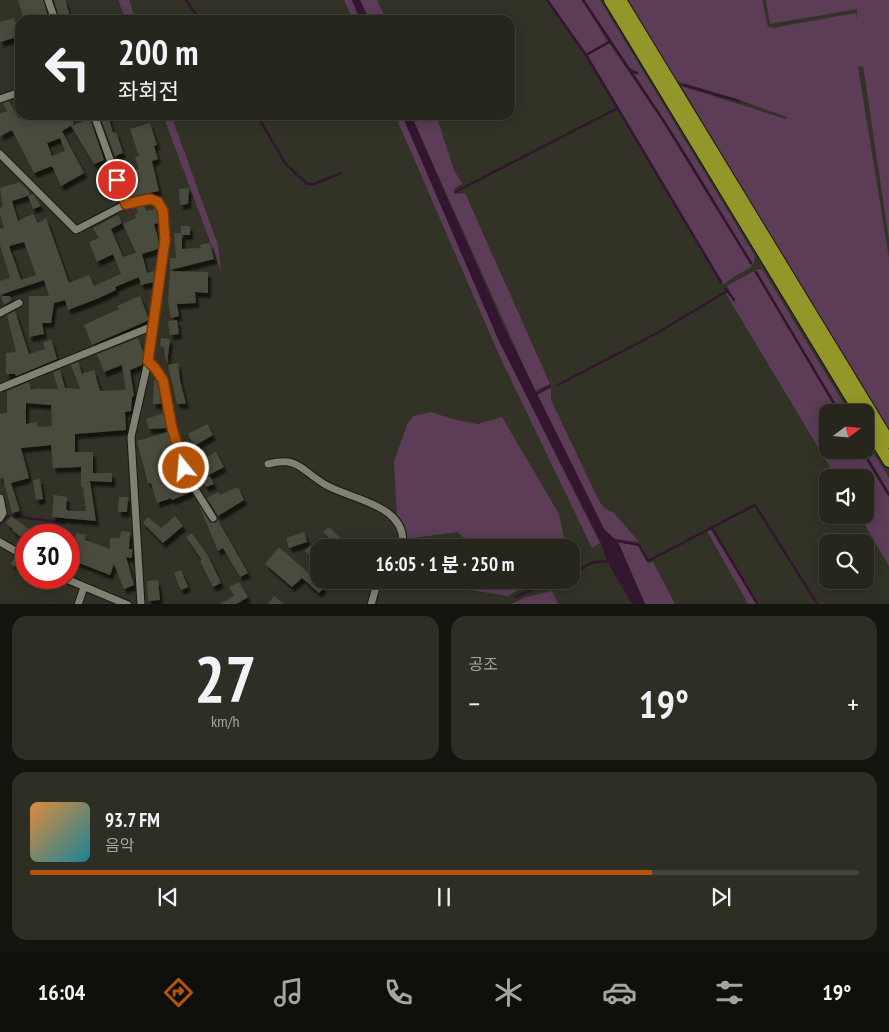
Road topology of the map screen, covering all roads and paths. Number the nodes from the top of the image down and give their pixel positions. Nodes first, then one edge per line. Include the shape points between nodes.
1 (48, 0) edge
2 (610, 0) edge
3 (620, 0) edge
4 (53, 15) edge
5 (15, 94) edge
6 (0, 99) edge
7 (96, 120) edge
8 (0, 154) edge
9 (126, 204) junction
10 (19, 303) dead end
11 (0, 313) edge
12 (153, 326) junction
13 (148, 361) junction
14 (0, 388) edge
15 (855, 404) edge
16 (874, 436) edge
17 (889, 442) edge
18 (889, 461) edge
19 (268, 464) dead end
20 (0, 498) edge
21 (0, 518) edge
22 (213, 518) dead end
23 (403, 539) edge
24 (0, 542) edge
25 (15, 551) edge
26 (80, 585) edge
27 (84, 587) junction
28 (375, 589) edge
29 (78, 604) edge
30 (128, 604) edge
31 (141, 604) edge
32 (371, 604) edge

1 - 4 street
2 - 15 highway
3 - 17 highway
5 - 6 street
7 - 9 street
8 - 9 street via 76,230
9 - 12 street via 150,199 158,202 163,211 165,240
10 - 11 street
12 - 13 street
12 - 14 street
13 - 22 street via 163,380 184,468
13 - 31 street via 130,443
16 - 18 highway
19 - 23 street via 281,460 296,463 326,485 378,506 396,520
20 - 21 street via 3,513
24 - 25 street
26 - 27 street
27 - 29 street
27 - 30 street
28 - 32 street

